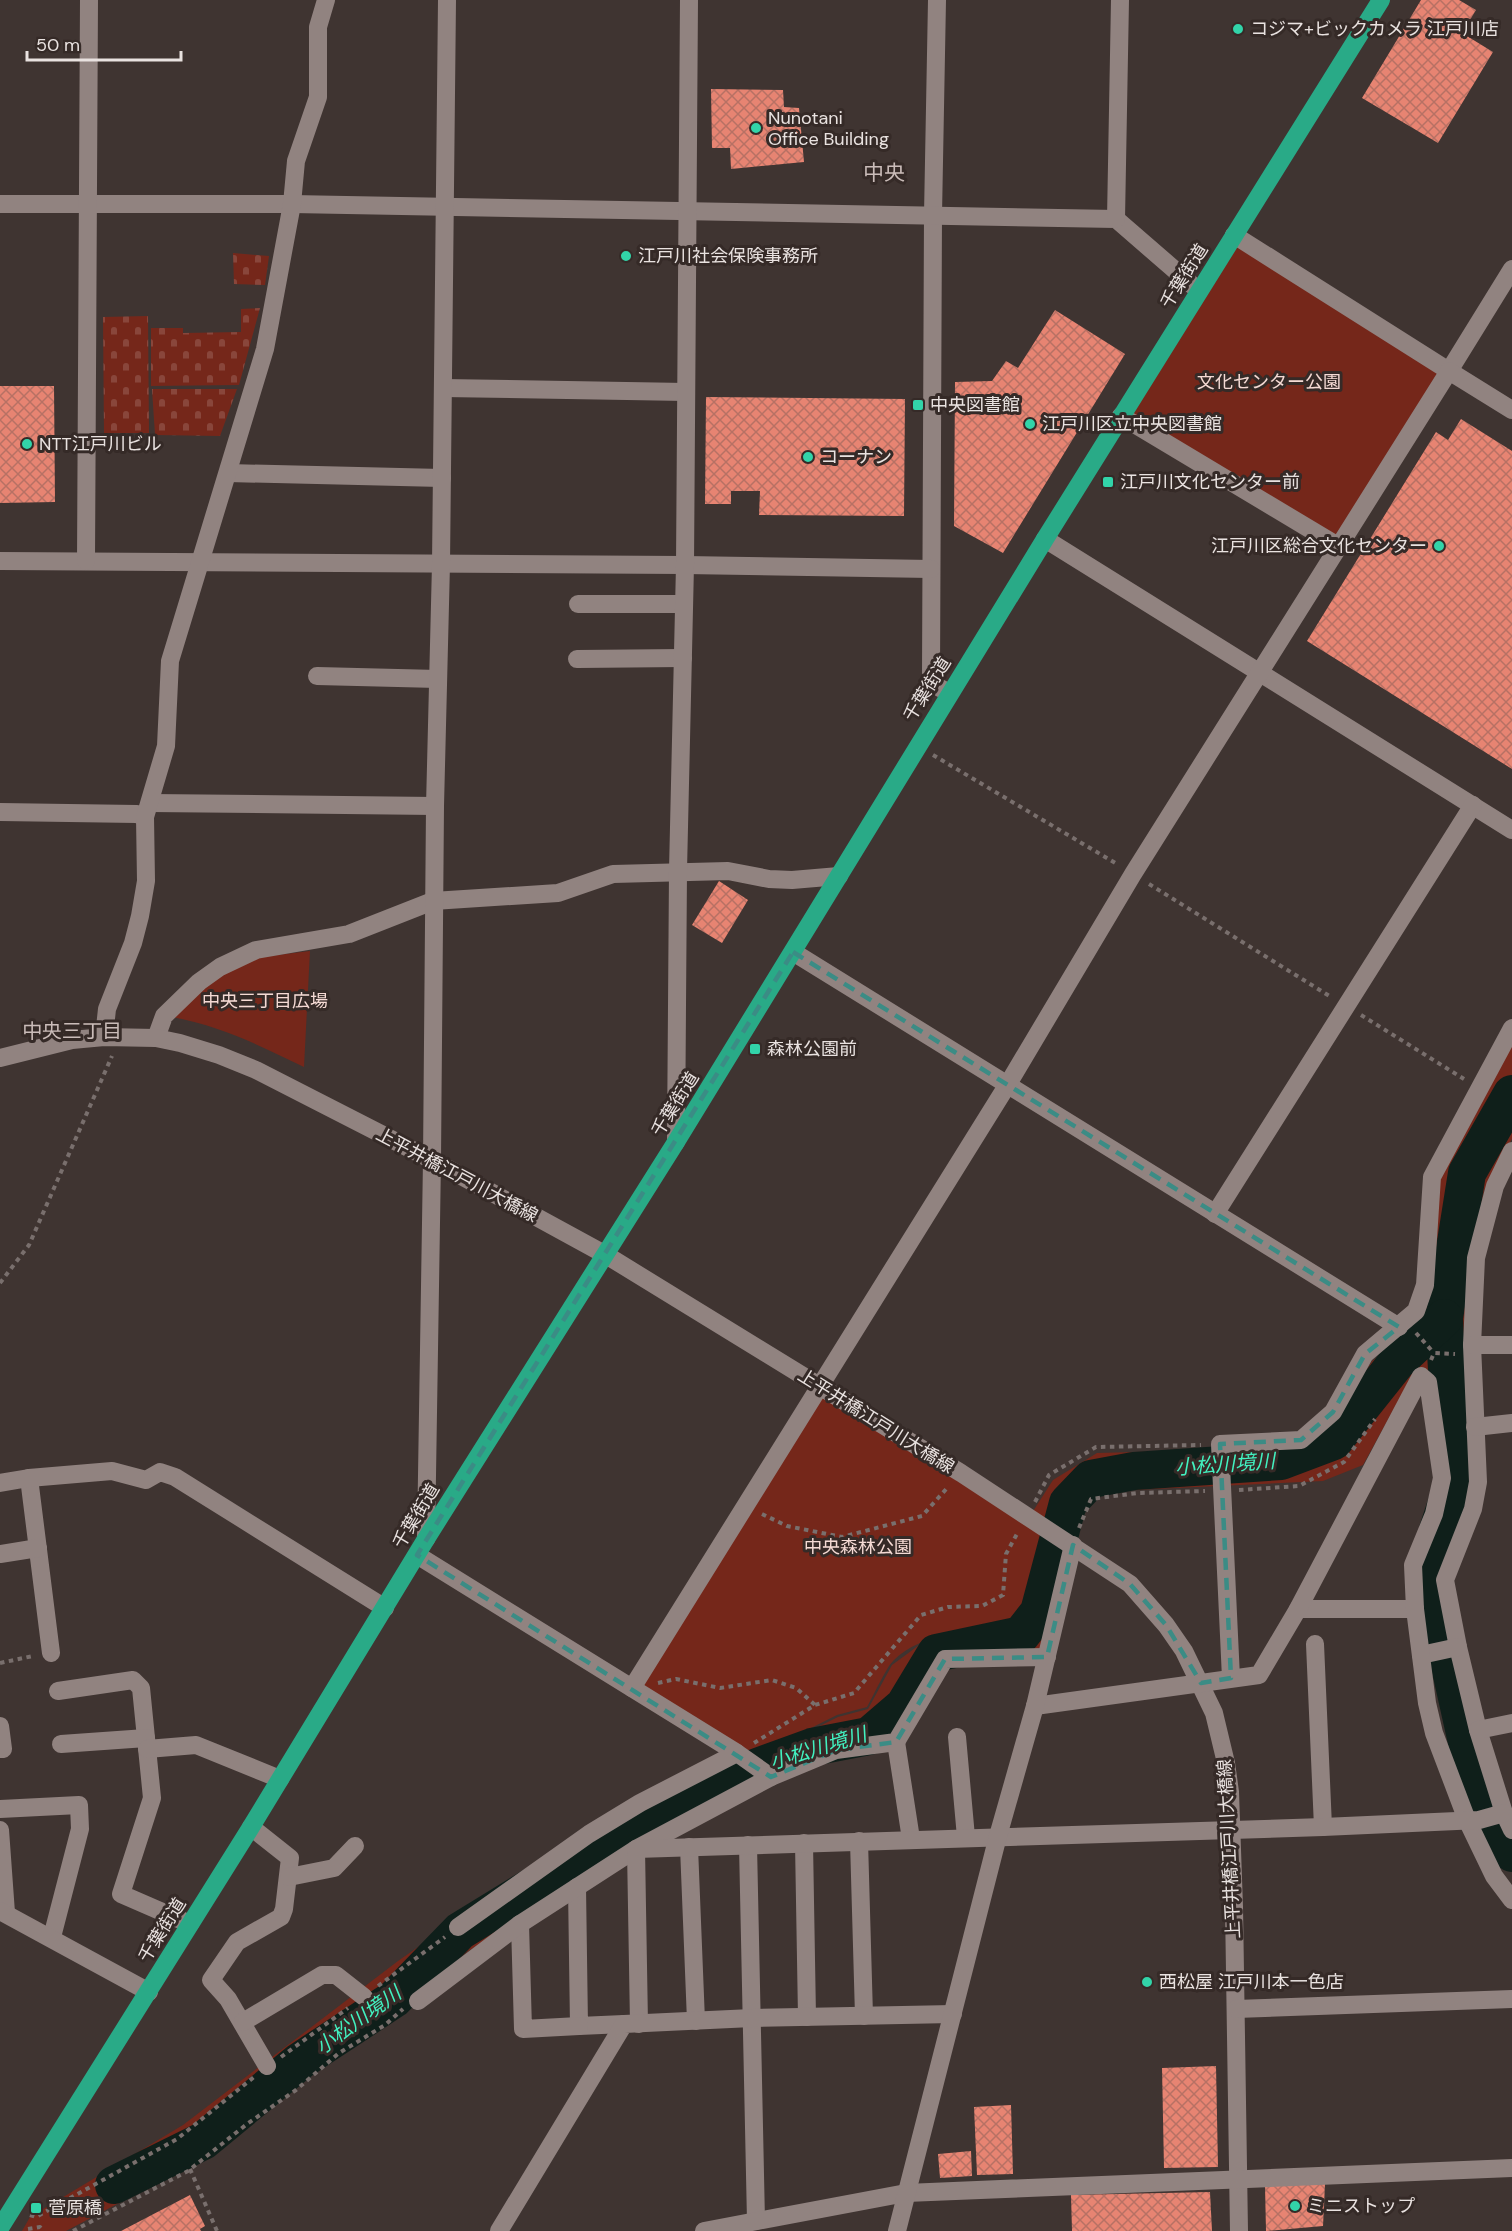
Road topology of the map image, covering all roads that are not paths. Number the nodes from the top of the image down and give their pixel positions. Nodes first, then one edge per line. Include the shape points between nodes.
1 (88, 0) edge
2 (326, 0) edge
3 (447, 0) edge
4 (689, 0) edge
5 (937, 0) edge
6 (1120, 0) edge
7 (1381, 0) edge
8 (0, 204) edge
9 (292, 204) junction
10 (88, 205) junction
11 (444, 208) junction
12 (687, 212) junction
13 (933, 215) junction
14 (1116, 219) junction
15 (1234, 235) junction
16 (1512, 269) edge
17 (1199, 291) junction
18 (1449, 371) junction
19 (442, 388) junction
20 (686, 392) junction
21 (1512, 411) edge
22 (1121, 416) junction
23 (228, 473) junction
24 (442, 478) junction
25 (1045, 539) junction
26 (1338, 546) junction
27 (0, 561) edge
28 (86, 561) junction
29 (201, 562) junction
30 (441, 564) junction
31 (685, 565) junction
32 (932, 569) junction
33 (578, 604) dead end
34 (684, 604) junction
35 (683, 658) junction
36 (577, 659) dead end
37 (1260, 673) junction
38 (317, 676) dead end
39 (438, 679) junction
40 (950, 693) junction
41 (1473, 805) junction
42 (435, 806) junction
43 (148, 810) junction
44 (0, 812) edge
45 (1512, 830) edge
46 (678, 871) junction
47 (839, 876) junction
48 (433, 901) junction
49 (793, 952) junction
50 (1512, 1028) edge
51 (112, 1037) junction
52 (156, 1038) junction
53 (0, 1058) edge
54 (1008, 1084) junction
55 (676, 1142) junction
56 (1512, 1151) edge
57 (432, 1160) junction
58 (1215, 1214) junction
59 (606, 1255) junction
60 (1399, 1327) junction
61 (1472, 1345) junction
62 (1512, 1345) edge
63 (819, 1385) junction
64 (1512, 1423) edge
65 (1475, 1427) junction
66 (29, 1479) junction
67 (0, 1483) edge
68 (1064, 1539) junction
69 (422, 1547) junction
70 (38, 1548) junction
71 (0, 1554) edge
72 (385, 1608) junction
73 (1414, 1608) junction
74 (1298, 1609) junction
75 (1315, 1644) dead end
76 (1441, 1651) junction
77 (51, 1653) road end
78 (1047, 1657) junction
79 (1231, 1678) junction
80 (1201, 1683) junction
81 (632, 1688) junction
82 (58, 1691) dead end
83 (1035, 1706) junction
84 (1512, 1723) edge
85 (0, 1726) edge
86 (1478, 1730) junction
87 (957, 1737) dead end
88 (896, 1742) junction
89 (61, 1744) dead end
90 (147, 1744) junction
91 (0, 1749) edge
92 (740, 1755) junction
93 (767, 1774) junction
94 (280, 1779) junction
95 (0, 1809) edge
96 (1504, 1813) junction
97 (1473, 1820) junction
98 (251, 1827) junction
99 (1323, 1827) junction
100 (0, 1830) edge
101 (1231, 1830) junction
102 (1512, 1830) edge
103 (998, 1836) junction
104 (966, 1837) junction
105 (911, 1839) junction
106 (858, 1841) junction
107 (804, 1843) junction
108 (748, 1845) junction
109 (355, 1846) dead end
110 (689, 1848) junction
111 (636, 1849) junction
112 (289, 1877) junction
113 (577, 1887) junction
114 (1512, 1900) edge
115 (3, 1912) edge
116 (190, 1924) junction
117 (520, 1924) junction
118 (458, 1927) road end
119 (52, 1937) junction
120 (149, 1992) junction
121 (364, 1997) road end
122 (1512, 1999) edge
123 (418, 2001) road end
124 (1236, 2009) junction
125 (953, 2014) junction
126 (864, 2016) junction
127 (807, 2017) junction
128 (752, 2018) junction
129 (696, 2021) junction
130 (243, 2022) junction
131 (631, 2024) junction
132 (579, 2026) junction
133 (267, 2066) road end
134 (1512, 2168) edge
135 (1238, 2180) junction
136 (906, 2193) junction
137 (756, 2221) junction
138 (0, 2228) edge
139 (499, 2231) edge
140 (704, 2231) edge
141 (897, 2231) edge
142 (1239, 2231) edge

1 - 10 street
2 - 9 street via 318,27 318,97 296,161
3 - 11 street
4 - 12 street
5 - 13 street
6 - 14 street
7 - 15 highway, 千葉街道
8 - 10 street
9 - 10 street
9 - 11 street
9 - 23 street via 265,349
10 - 28 street
11 - 12 street
11 - 19 street
12 - 13 street
12 - 20 street
13 - 14 street
13 - 32 street
14 - 17 street
15 - 17 highway, 千葉街道
15 - 18 street
16 - 18 street
17 - 22 highway, 千葉街道
18 - 21 street
18 - 26 street
19 - 20 street
19 - 24 street
20 - 31 street
22 - 25 highway, 千葉街道
22 - 26 street
23 - 24 street
23 - 29 street
24 - 30 street
25 - 37 street
25 - 40 highway, 千葉街道
26 - 37 street
27 - 28 street
28 - 29 street
29 - 30 street
29 - 43 street via 170,661 166,747
30 - 31 street
30 - 39 street
31 - 32 street
31 - 34 street
32 - 40 street via 931,675 936,686
33 - 34 street
34 - 35 street
35 - 36 street
35 - 46 street
37 - 41 street
37 - 54 street via 1133,874
38 - 39 street
39 - 42 street
40 - 47 highway, 千葉街道
41 - 45 street
41 - 58 street
42 - 43 street
42 - 48 street
43 - 44 street via 137,814
43 - 51 street via 146,881 140,916 134,943 107,1009
46 - 47 street via 728,871 780,880
46 - 48 street via 613,874 558,893
46 - 55 street
47 - 49 highway, 千葉街道
48 - 52 street via 349,934 256,950 220,967 164,1016
48 - 57 street
49 - 54 street
49 - 55 highway, 千葉街道
50 - 60 street via 1432,1177 1425,1286 1416,1311
51 - 52 street, 上平井橋江戸川大橋線
51 - 53 street, 上平井橋江戸川大橋線 via 72,1040
52 - 57 street, 上平井橋江戸川大橋線 via 219,1055 256,1070
54 - 58 street
54 - 63 street
55 - 59 highway, 千葉街道
56 - 61 street via 1495,1186 1476,1258
57 - 59 street, 上平井橋江戸川大橋線
57 - 69 street
58 - 60 street
59 - 63 street, 上平井橋江戸川大橋線
59 - 69 highway, 千葉街道
60 - 79 street via 1365,1354 1333,1412 1301,1440 1220,1451
61 - 62 street
61 - 65 street
63 - 68 street, 上平井橋江戸川大橋線
63 - 81 street
64 - 65 street
65 - 76 street via 1478,1482 1473,1509 1445,1580
66 - 67 street
66 - 70 street
66 - 72 street via 112,1471 146,1480 160,1472 175,1477
68 - 78 street
68 - 80 street, 上平井橋江戸川大橋線 via 1130,1584 1166,1625
69 - 72 highway, 千葉街道
69 - 81 street
70 - 71 street
70 - 77 street
72 - 94 highway, 千葉街道
73 - 74 street
73 - 74 street via 1413,1565 1434,1514 1442,1478 1428,1382 1421,1376
73 - 76 street
74 - 79 street via 1259,1675
75 - 99 street
76 - 86 street
76 - 97 street via 1427,1703 1434,1734
78 - 83 street
78 - 88 street via 945,1659
79 - 80 street
80 - 83 street
80 - 101 street, 上平井橋江戸川大橋線 via 1221,1738 1230,1792
81 - 92 street
82 - 90 street via 133,1680 141,1688
83 - 103 street
84 - 86 street
85 - 91 street
86 - 96 street
87 - 104 street
88 - 93 street via 836,1750
88 - 105 street
89 - 90 street
90 - 94 street via 196,1745
90 - 116 street via 152,1798 121,1894
92 - 93 street
92 - 118 street via 639,1803
93 - 111 street
94 - 98 highway, 千葉街道
95 - 119 street via 79,1805 80,1829
96 - 97 street
96 - 102 street
97 - 99 street
97 - 114 street via 1494,1875
98 - 112 street via 290,1858
98 - 116 highway, 千葉街道
99 - 101 street
100 - 115 street
101 - 103 street
101 - 124 street, 上平井橋江戸川大橋線
103 - 104 street
103 - 125 street
104 - 105 street
105 - 106 street
106 - 107 street
106 - 126 street
107 - 108 street
107 - 127 street
108 - 110 street
108 - 128 street
109 - 112 street via 334,1868
110 - 111 street
110 - 129 street
111 - 113 street
111 - 131 street
112 - 130 street via 281,1917 237,1942 211,1980
113 - 117 street
113 - 132 street
115 - 119 street
116 - 120 highway, 千葉街道
117 - 123 street
117 - 132 street via 523,2029
119 - 120 street
120 - 138 highway, 千葉街道
121 - 130 street via 336,1975 322,1975
122 - 124 street
124 - 135 street, 上平井橋江戸川大橋線
125 - 126 street
125 - 136 street
126 - 127 street
127 - 128 street
128 - 129 street
128 - 137 street
129 - 131 street
130 - 133 street
131 - 132 street
131 - 139 street
134 - 135 street
135 - 136 street
135 - 142 street, 上平井橋江戸川大橋線
136 - 137 street
136 - 141 street
137 - 140 street

